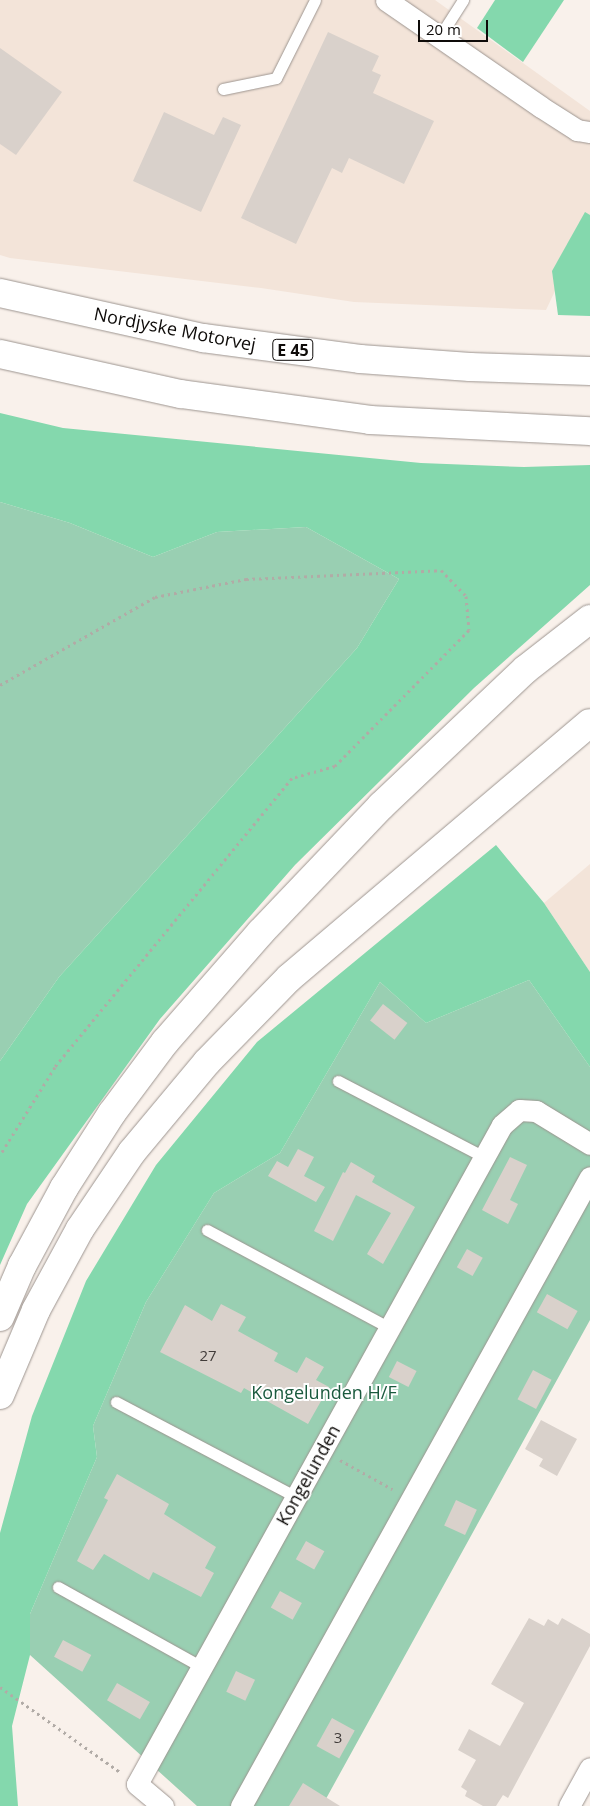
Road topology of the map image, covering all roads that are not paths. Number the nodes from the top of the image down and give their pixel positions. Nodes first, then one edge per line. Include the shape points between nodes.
1 (315, 0) edge
2 (386, 0) edge
3 (462, 0) edge
4 (440, 36) junction
5 (223, 89) dead end
6 (590, 132) edge
7 (0, 293) edge
8 (0, 354) edge
9 (590, 371) edge
10 (590, 431) edge
11 (590, 619) edge
12 (590, 723) edge
13 (338, 1081) dead end
14 (590, 1144) edge
15 (484, 1158) junction
16 (590, 1177) edge
17 (207, 1230) dead end
18 (0, 1317) edge
19 (390, 1328) junction
20 (0, 1395) edge
21 (116, 1402) dead end
22 (296, 1497) junction
23 (58, 1587) dead end
24 (202, 1667) junction
25 (590, 1768) edge
26 (163, 1806) edge
27 (241, 1806) edge
28 (569, 1806) edge

1 - 5 lane via 276,78
2 - 4 street
3 - 4 lane
4 - 6 street via 576,130
7 - 9 highway, Nordjyske Motorvej / E 45 via 203,338 360,359
8 - 10 highway via 181,394 370,420
11 - 18 highway via 526,669 381,806 261,932 165,1042 112,1113 64,1188 22,1266
12 - 20 highway via 289,978 207,1062 132,1152 80,1229 36,1310
13 - 15 lane
14 - 15 street, Kongelunden via 536,1112 520,1110 502,1125
15 - 19 street, Kongelunden
16 - 27 street
17 - 19 lane
19 - 22 street, Kongelunden
21 - 22 lane
22 - 24 street, Kongelunden
23 - 24 lane
24 - 26 street, Kongelunden via 137,1784
25 - 28 street

